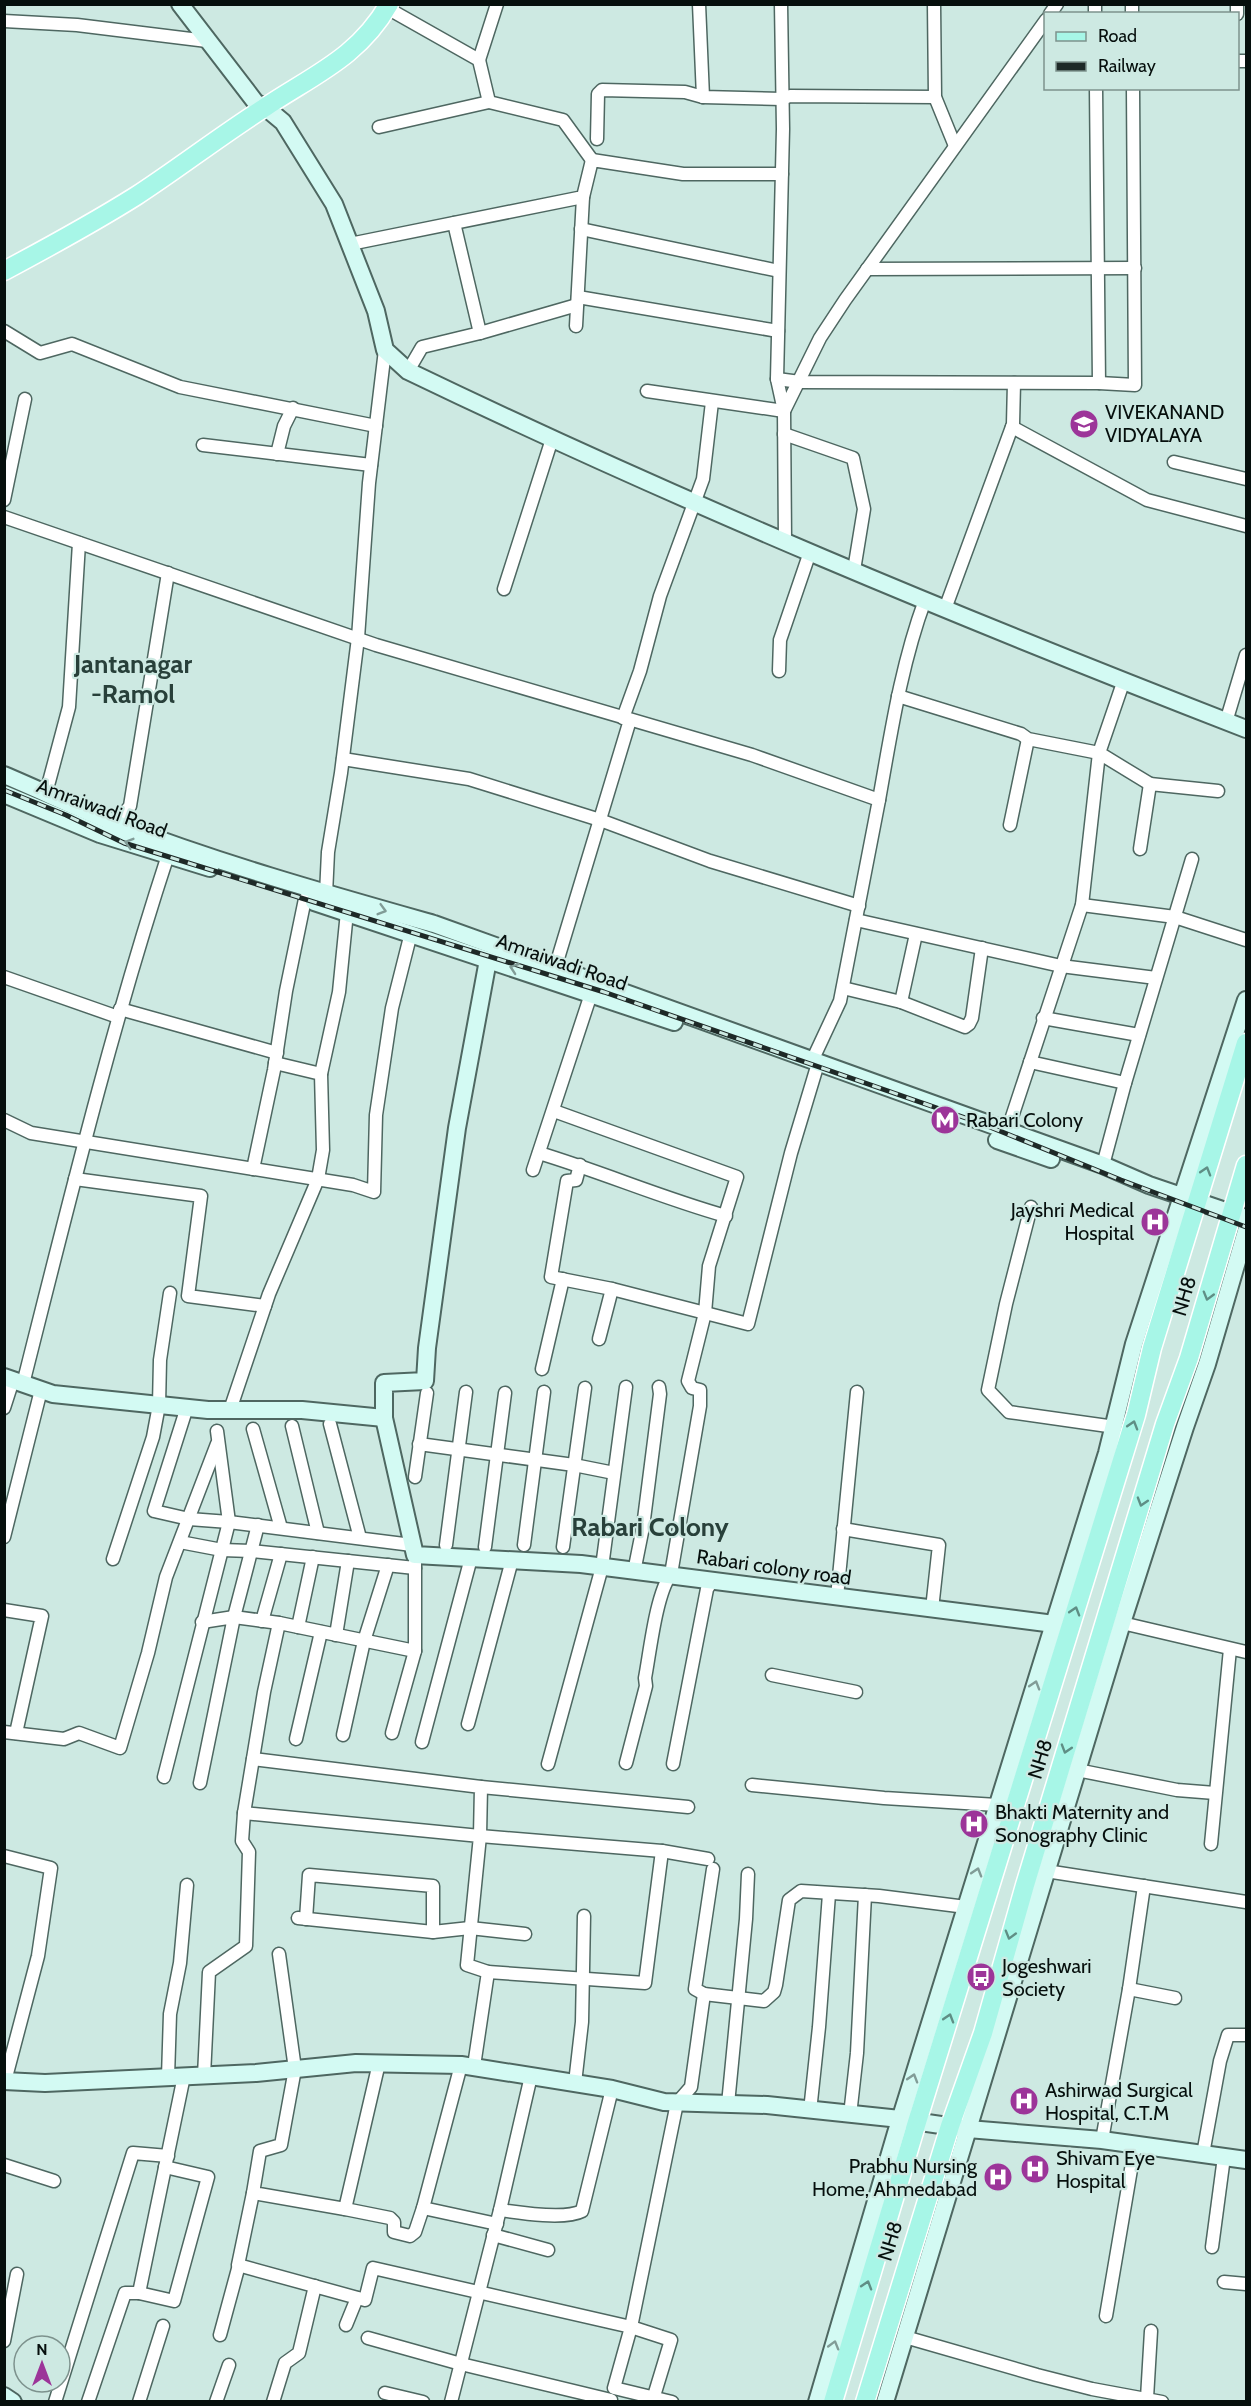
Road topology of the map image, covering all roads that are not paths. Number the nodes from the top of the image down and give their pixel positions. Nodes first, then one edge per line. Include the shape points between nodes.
1 (180, 4) edge
2 (497, 4) edge
3 (699, 4) edge
4 (781, 4) edge
5 (934, 4) edge
6 (385, 6) edge
7 (4, 21) edge
8 (1044, 23) edge
9 (207, 41) junction
10 (479, 60) junction
11 (1096, 90) edge
12 (1133, 90) edge
13 (703, 97) junction
14 (935, 97) junction
15 (782, 99) junction
16 (489, 102) junction
17 (260, 105) junction
18 (379, 127) dead end
19 (597, 139) dead end
20 (955, 146) junction
21 (592, 160) junction
22 (782, 174) junction
23 (583, 197) junction
24 (454, 223) junction
25 (581, 230) junction
26 (350, 244) junction
27 (4, 261) edge
28 (1097, 268) junction
29 (1135, 268) junction
30 (867, 269) junction
31 (4, 271) edge
32 (779, 271) junction
33 (578, 301) junction
34 (576, 326) dead end
35 (4, 331) edge
36 (778, 331) junction
37 (480, 333) junction
38 (385, 350) junction
39 (408, 371) junction
40 (777, 379) junction
41 (800, 382) junction
42 (1014, 382) junction
43 (1099, 382) junction
44 (647, 391) dead end
45 (25, 399) dead end
46 (712, 402) junction
47 (293, 408) junction
48 (784, 411) junction
49 (376, 426) junction
50 (1012, 427) junction
51 (784, 434) junction
52 (552, 439) junction
53 (203, 445) dead end
54 (278, 454) junction
55 (1174, 462) dead end
56 (371, 465) junction
57 (1246, 479) edge
58 (4, 500) edge
59 (695, 504) junction
60 (4, 517) edge
61 (1246, 526) edge
62 (784, 541) junction
63 (79, 543) junction
64 (810, 552) junction
65 (854, 570) junction
66 (168, 573) junction
67 (504, 589) dead end
68 (925, 600) junction
69 (945, 609) junction
70 (358, 639) junction
71 (1246, 655) edge
72 (779, 672) dead end
73 (1124, 681) junction
74 (898, 696) junction
75 (627, 719) junction
76 (1226, 722) junction
77 (1246, 729) edge
78 (1028, 739) junction
79 (1099, 753) junction
80 (343, 759) junction
81 (4, 775) edge
82 (1150, 784) junction
83 (1218, 790) dead end
84 (46, 793) junction
85 (4, 795) edge
86 (879, 800) junction
87 (600, 820) junction
88 (116, 824) junction
89 (1010, 825) dead end
90 (1140, 849) dead end
91 (168, 855) junction
92 (1191, 859) dead end
93 (326, 894) junction
94 (305, 898) junction
95 (1082, 905) junction
96 (859, 906) junction
97 (347, 912) junction
98 (1174, 916) junction
99 (856, 920) junction
100 (411, 933) junction
101 (916, 934) junction
102 (1246, 940) edge
103 (982, 948) junction
104 (488, 960) junction
105 (1061, 966) junction
106 (553, 974) junction
107 (4, 977) edge
108 (1156, 978) junction
109 (843, 988) junction
110 (591, 994) junction
111 (1246, 1000) edge
112 (900, 1002) junction
113 (119, 1013) junction
114 (1043, 1018) junction
115 (1139, 1035) junction
116 (1246, 1043) edge
117 (276, 1058) junction
118 (1030, 1062) junction
119 (814, 1066) junction
120 (321, 1074) junction
121 (1125, 1083) junction
122 (554, 1112) junction
123 (4, 1120) edge
124 (1007, 1132) junction
125 (84, 1142) junction
126 (539, 1153) junction
127 (580, 1165) junction
128 (1246, 1165) edge
129 (253, 1169) junction
130 (533, 1170) dead end
131 (1104, 1171) junction
132 (75, 1179) junction
133 (318, 1179) junction
134 (1188, 1203) junction
135 (1031, 1207) dead end
136 (726, 1216) junction
137 (1239, 1219) edge
138 (1246, 1231) edge
139 (563, 1279) junction
140 (612, 1289) junction
141 (170, 1293) dead end
142 (265, 1306) junction
143 (705, 1313) junction
144 (599, 1339) dead end
145 (542, 1369) dead end
146 (14, 1380) edge
147 (626, 1387) dead end
148 (659, 1387) dead end
149 (585, 1388) dead end
150 (42, 1390) junction
151 (466, 1392) dead end
152 (544, 1392) dead end
153 (857, 1392) dead end
154 (505, 1393) dead end
155 (427, 1394) dead end
156 (159, 1405) junction
157 (187, 1407) junction
158 (4, 1408) edge
159 (230, 1410) junction
160 (384, 1418) junction
161 (330, 1424) dead end
162 (292, 1426) dead end
163 (1114, 1427) junction
164 (254, 1429) dead end
165 (419, 1444) junction
166 (459, 1449) junction
167 (496, 1454) junction
168 (535, 1460) junction
169 (574, 1465) junction
170 (615, 1473) junction
171 (415, 1477) dead end
172 (189, 1519) junction
173 (229, 1521) junction
174 (258, 1525) junction
175 (281, 1528) junction
176 (843, 1529) junction
177 (318, 1533) junction
178 (4, 1537) edge
179 (360, 1538) junction
180 (180, 1542) junction
181 (446, 1545) dead end
182 (524, 1545) dead end
183 (485, 1547) dead end
184 (563, 1547) dead end
185 (222, 1550) junction
186 (251, 1551) junction
187 (281, 1554) junction
188 (414, 1556) junction
189 (314, 1557) junction
190 (113, 1558) dead end
191 (471, 1558) junction
192 (512, 1560) junction
193 (348, 1561) junction
194 (387, 1565) junction
195 (602, 1567) junction
196 (634, 1572) junction
197 (671, 1574) junction
198 (712, 1581) junction
199 (837, 1597) junction
200 (932, 1610) junction
201 (4, 1611) edge
202 (234, 1617) junction
203 (262, 1621) junction
204 (202, 1622) junction
205 (279, 1623) junction
206 (1122, 1623) junction
207 (1054, 1624) junction
208 (298, 1627) junction
209 (321, 1632) junction
210 (336, 1635) junction
211 (364, 1641) junction
212 (1230, 1649) junction
213 (415, 1651) junction
214 (1246, 1652) edge
215 (772, 1675) dead end
216 (856, 1692) dead end
217 (468, 1724) dead end
218 (10, 1732) edge
219 (392, 1733) dead end
220 (343, 1735) dead end
221 (296, 1739) dead end
222 (422, 1742) dead end
223 (253, 1759) junction
224 (626, 1763) dead end
225 (548, 1764) dead end
226 (673, 1764) dead end
227 (1077, 1770) junction
228 (164, 1777) dead end
229 (200, 1783) dead end
230 (752, 1785) dead end
231 (481, 1787) junction
232 (1215, 1793) junction
233 (997, 1805) junction
234 (688, 1807) dead end
235 (244, 1813) junction
236 (480, 1836) junction
237 (1210, 1844) dead end
238 (662, 1851) junction
239 (4, 1856) edge
240 (1046, 1871) junction
241 (748, 1874) dead end
242 (187, 1885) dead end
243 (1143, 1886) junction
244 (829, 1894) junction
245 (865, 1895) junction
246 (1246, 1902) edge
247 (966, 1907) junction
248 (584, 1916) dead end
249 (470, 1928) junction
250 (433, 1932) junction
251 (525, 1934) dead end
252 (279, 1954) dead end
253 (488, 1971) junction
254 (581, 1979) junction
255 (1129, 1989) junction
256 (704, 1995) junction
257 (1175, 1998) dead end
258 (737, 1999) junction
259 (1246, 2036) edge
260 (379, 2063) junction
261 (468, 2066) junction
262 (295, 2069) junction
263 (204, 2076) junction
264 (531, 2076) junction
265 (176, 2077) junction
266 (5, 2081) edge
267 (574, 2083) junction
268 (612, 2089) junction
269 (676, 2103) junction
270 (728, 2104) junction
271 (810, 2111) junction
272 (850, 2115) junction
273 (908, 2120) junction
274 (959, 2127) junction
275 (1102, 2140) junction
276 (1135, 2146) junction
277 (1203, 2154) junction
278 (1224, 2157) junction
279 (1246, 2160) edge
280 (166, 2162) junction
281 (4, 2165) edge
282 (54, 2181) dead end
283 (253, 2193) junction
284 (423, 2208) junction
285 (345, 2210) junction
286 (500, 2211) junction
287 (495, 2230) junction
288 (1212, 2247) dead end
289 (548, 2250) dead end
290 (239, 2265) junction
291 (17, 2274) dead end
292 (1224, 2282) dead end
293 (1246, 2284) edge
294 (315, 2286) junction
295 (139, 2293) junction
296 (480, 2294) junction
297 (357, 2298) junction
298 (1106, 2316) dead end
299 (346, 2325) dead end
300 (163, 2326) dead end
301 (631, 2327) junction
302 (1150, 2331) dead end
303 (220, 2335) dead end
304 (904, 2337) junction
305 (368, 2338) dead end
306 (4, 2341) edge
307 (461, 2364) junction
308 (229, 2365) dead end
309 (385, 2393) dead end
310 (4, 2396) edge
311 (654, 2396) junction
312 (612, 2397) edge
313 (1147, 2398) junction
314 (13, 2402) edge
315 (55, 2402) edge
316 (88, 2402) edge
317 (139, 2402) edge
318 (216, 2402) edge
319 (273, 2402) edge
320 (423, 2402) edge
321 (451, 2402) edge
322 (672, 2402) edge
323 (817, 2402) edge
324 (833, 2402) edge
325 (865, 2402) edge
326 (885, 2402) edge
327 (1162, 2402) edge

1 - 9 street
2 - 10 street
3 - 13 street
4 - 15 street
5 - 14 street
6 - 10 street
6 - 17 main road via 367,37 341,60
7 - 9 street via 77,25
8 - 20 street
9 - 17 street
10 - 16 street
11 - 28 street
12 - 29 street
13 - 15 street
13 - 19 street via 685,92 599,91
14 - 15 street
14 - 20 street
15 - 22 street
16 - 18 street
16 - 21 street via 562,120
17 - 26 street via 283,123 334,204
17 - 27 main road via 85,218
17 - 31 main road via 138,195
20 - 30 street
21 - 22 street via 683,174
21 - 23 street
22 - 32 street
23 - 24 street
23 - 25 street
24 - 26 street
24 - 37 street
25 - 32 street
25 - 33 street
26 - 38 street via 376,311
28 - 29 street
28 - 30 street
28 - 43 street
29 - 43 street via 1135,385
30 - 41 street via 820,338
32 - 36 street
33 - 34 street
33 - 36 street
33 - 37 street
35 - 47 street via 40,353 72,344 180,387
36 - 40 street
37 - 39 street via 422,347
38 - 39 street
38 - 49 street
39 - 52 street
40 - 41 street
40 - 48 street
41 - 42 street
41 - 48 street
42 - 43 street
42 - 50 street
44 - 46 street
45 - 58 street
46 - 48 street
46 - 59 street via 703,479
47 - 49 street
47 - 54 street
48 - 51 street
49 - 56 street
50 - 61 street via 1147,500
50 - 69 street
51 - 62 street
51 - 65 street via 853,458 864,509
52 - 59 street
52 - 67 street
53 - 54 street
54 - 56 street
55 - 57 street
56 - 70 street
59 - 62 street
59 - 75 street via 660,596
60 - 63 street
62 - 64 street
63 - 66 street
63 - 84 street via 69,707
64 - 65 street
64 - 72 street via 780,640
65 - 68 street
66 - 70 street
66 - 88 street via 130,806
68 - 69 street
68 - 74 street
69 - 73 street
70 - 75 street
70 - 80 street
71 - 76 street
73 - 76 street
73 - 79 street
74 - 78 street
74 - 86 street
75 - 86 street via 752,755
75 - 87 street
76 - 77 street
78 - 79 street
78 - 89 street
79 - 82 street
79 - 95 street
80 - 87 street via 469,779
80 - 93 street via 328,852
81 - 84 street
82 - 83 street
82 - 90 street
84 - 88 street
91 -> 85 street, Amraiwadi Road via 100,834
86 - 96 street
87 - 96 street via 710,861
87 - 106 street
88 - 93 street
91 - 94 street, Amraiwadi Road
91 - 113 street
92 - 98 street
93 -> 106 street via 434,924
94 - 97 street, Amraiwadi Road
94 - 117 street
95 - 98 street
95 - 105 street
96 - 99 street
97 - 100 street, Amraiwadi Road
97 - 120 street via 339,992
98 - 102 street
98 - 108 street
99 - 101 street
99 - 109 street
100 - 104 street, Amraiwadi Road
100 - 133 street via 392,1008 378,1103 374,1192
101 - 103 street
101 - 112 street
103 - 105 street
103 - 112 street via 969,1024 965,1027
106 -> 104 street, Amraiwadi Road
104 - 160 street via 457,1128 425,1381 384,1383
105 - 108 street
105 - 114 street
106 - 110 street, Amraiwadi Road
106 - 119 street
107 - 113 street
108 - 115 street
109 - 112 street
109 - 119 street
110 - 119 street, Amraiwadi Road
110 - 122 street
111 - 134 street
113 - 117 street
113 - 125 street
114 - 115 street
114 - 118 street
115 - 121 street
134 -> 116 main road, NH8
117 - 120 street
117 - 129 street
118 - 121 street
118 - 124 street
119 - 124 street
119 - 131 street, Amraiwadi Road via 1023,1150
119 - 143 street via 748,1324
120 - 133 street via 323,1150
121 - 131 street
122 - 126 street
122 - 136 street via 737,1177
123 - 125 street via 31,1133
124 - 131 street
125 - 129 street
125 - 132 street
126 - 127 street
126 - 130 street
127 - 136 street via 678,1203
127 - 139 street via 576,1180 567,1181 551,1277
128 - 137 main road, NH8
129 - 133 street
131 - 134 street
132 - 142 street via 201,1196 188,1296
132 - 146 street
133 - 142 street
134 - 137 street
134 - 163 street via 1134,1344
273 -> 134 main road, NH8 via 1136,1415 1152,1347 1189,1227
135 - 163 street via 988,1390 1009,1412
136 - 143 street via 709,1266
137 -> 274 main road, NH8 via 1166,1424 1042,1828
138 - 206 street
139 - 140 street
139 - 145 street
140 - 143 street
140 - 144 street
141 - 156 street via 160,1360
142 - 159 street
143 - 197 street via 688,1381 692,1388 700,1390 700,1406
146 - 150 street
146 - 158 street
147 - 170 street
148 - 196 street
149 - 169 street
150 - 156 street
150 - 178 street
151 - 166 street
152 - 168 street
153 - 176 street
154 - 167 street
155 - 165 street
156 - 157 street
156 - 190 street via 153,1437
157 - 159 street
157 - 172 street via 154,1512
159 - 160 street via 302,1410
160 - 188 street
161 - 179 street
162 - 177 street
163 - 207 street
164 - 175 street
165 - 166 street
165 - 171 street
166 - 167 street
166 - 181 street
167 - 168 street
167 - 183 street
168 - 169 street
168 - 182 street
169 - 170 street
169 - 184 street
170 - 195 street
172 - 173 street
172 - 173 street via 217,1437
172 - 180 street
173 - 174 street
173 - 185 street
174 - 175 street
174 - 186 street
175 - 177 street
176 - 199 street
176 - 200 street via 939,1545
177 - 179 street
179 - 188 street
180 - 185 street
180 - 218 street via 166,1577 120,1748 79,1733 64,1739
185 - 186 street
185 - 204 street
186 - 187 street
186 - 202 street
187 - 189 street
187 - 203 street
188 - 191 street, Rabari colony road
188 - 194 street
188 - 213 street
189 - 193 street
189 - 208 street
191 - 192 street, Rabari colony road
191 - 222 street
192 - 195 street, Rabari colony road
192 - 217 street
193 - 194 street
193 - 210 street
194 - 211 street
195 - 196 street, Rabari colony road
195 - 225 street
196 - 197 street, Rabari colony road
197 - 198 street, Rabari colony road
197 - 224 street via 662,1596 646,1686
198 - 199 street, Rabari colony road
198 - 226 street via 707,1589
199 - 200 street, Rabari colony road
200 - 207 street, Rabari colony road
201 - 218 street via 42,1616
202 - 203 street
202 - 204 street
202 - 229 street
203 - 205 street
204 - 228 street
205 - 208 street
205 - 223 street
206 - 212 street
206 - 227 street
233 -> 207 street
208 - 209 street
209 - 210 street
209 - 221 street
210 - 211 street
211 - 213 street
211 - 220 street
212 - 214 street
212 - 232 street
213 - 219 street
215 - 216 street
223 - 231 street
223 - 235 street
227 - 232 street via 1177,1790
227 - 240 street
230 - 233 street
231 - 234 street
231 - 236 street
232 - 237 street
247 -> 233 street
235 - 236 street
235 - 263 street via 242,1841 249,1852 246,1946 209,1971
236 - 238 street
236 - 249 street
238 - 254 street via 645,1983
238 - 256 street via 710,1864 695,1989
239 - 266 street via 51,1868 38,1956
240 - 243 street
240 - 274 street
241 - 258 street
242 - 265 street via 180,1963 170,2014
243 - 246 street
243 - 255 street
244 - 245 street
244 - 258 street via 801,1891 789,1900 774,1992 764,2001
244 - 271 street
245 - 247 street
245 - 272 street
273 -> 247 street
248 - 254 street
249 - 250 street
249 - 251 street
249 - 253 street via 466,1965
250 - 250 street via 302,1919 309,1875 433,1887
252 - 262 street
253 - 254 street
253 - 261 street
254 - 267 street via 582,2022
255 - 257 street
255 - 275 street
256 - 258 street
256 - 269 street via 692,2087
258 - 270 street
259 - 277 street via 1228,2036
260 - 261 street
260 - 262 street
260 - 285 street
261 - 264 street
261 - 284 street
262 - 263 street
262 - 283 street via 281,2145 260,2151
263 - 265 street
264 - 267 street
264 - 286 street
265 - 266 street
265 - 280 street
267 - 268 street
268 - 269 street
268 - 286 street via 582,2211 536,2215
269 - 270 street
269 - 301 street
270 - 271 street
271 - 272 street
272 - 273 street
273 - 274 street
323 -> 273 street
324 -> 273 main road, NH8
274 - 275 street
274 - 304 street
274 - 325 main road, NH8
275 - 276 street
276 - 277 street
276 - 298 street
277 - 278 street
278 - 279 street
278 - 288 street
280 - 295 street
280 - 295 street via 208,2177 174,2301
280 - 315 street via 133,2153
281 - 282 street
283 - 285 street
283 - 290 street
284 - 285 street via 410,2236 394,2232 390,2218
284 - 287 street
286 - 287 street
287 - 289 street
287 - 296 street
290 - 294 street
290 - 303 street
291 - 306 street
292 - 293 street
294 - 297 street
294 - 319 street via 299,2353 285,2363
295 - 316 street via 125,2293
296 - 297 street via 373,2268 365,2300
296 - 301 street
296 - 307 street
297 - 299 street
300 - 317 street
301 - 311 street via 671,2340
301 - 312 street
302 - 313 street
304 - 313 street via 1037,2375
304 - 326 street
305 - 307 street
307 - 312 street
307 - 321 street
308 - 318 street
309 - 320 street
310 - 314 street
311 - 312 street
311 - 322 street
313 - 327 street

